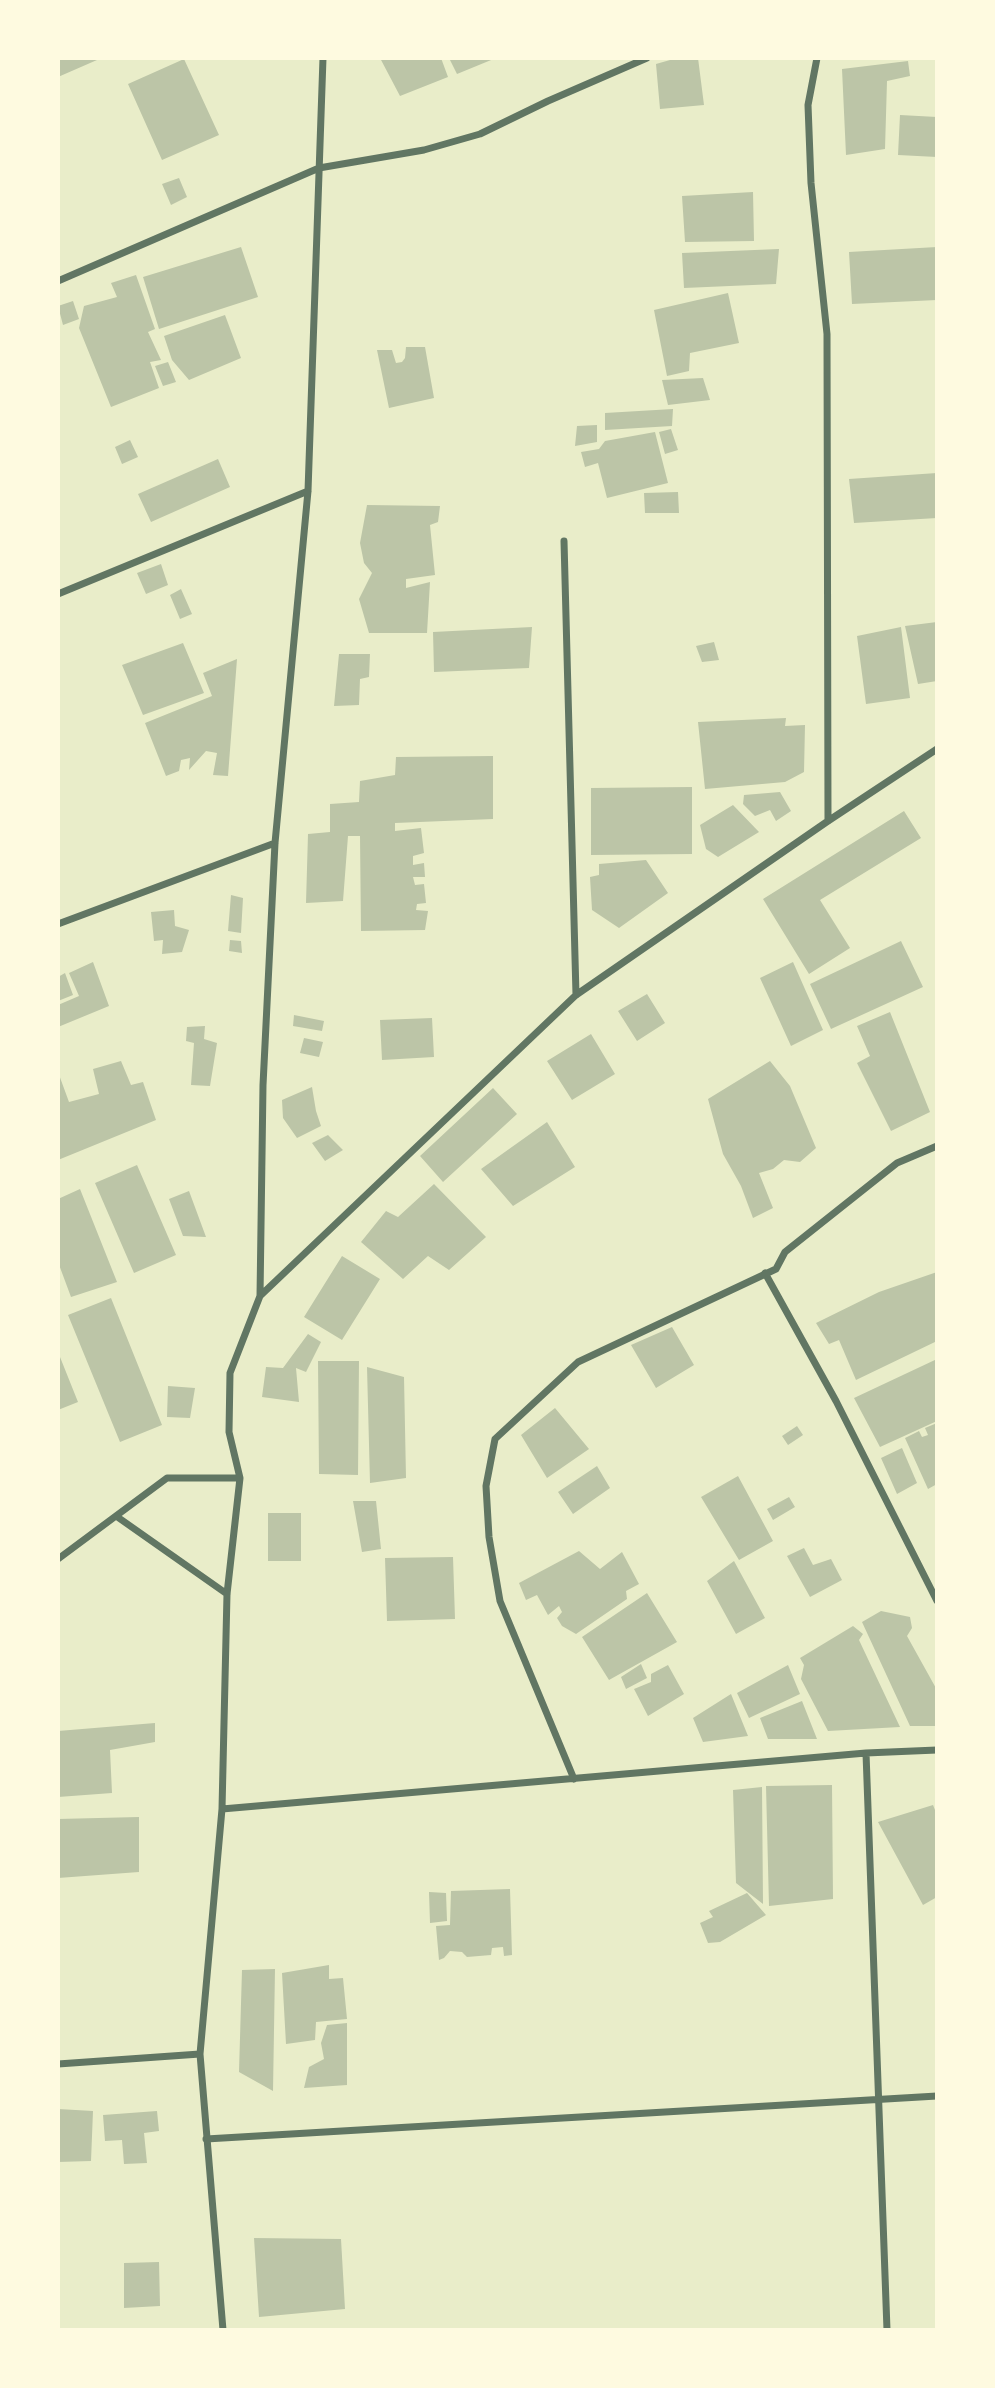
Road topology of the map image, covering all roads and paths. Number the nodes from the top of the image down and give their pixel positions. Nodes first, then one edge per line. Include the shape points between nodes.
1 (323, 58) edge
2 (647, 58) edge
3 (817, 58) edge
4 (319, 168) junction
5 (58, 281) edge
6 (308, 491) junction
7 (564, 541) dead end
8 (58, 594) edge
9 (937, 748) edge
10 (828, 821) junction
11 (275, 843) junction
12 (58, 924) edge
13 (576, 995) junction
14 (937, 1146) edge
15 (765, 1273) junction
16 (260, 1296) junction
17 (240, 1478) junction
18 (116, 1517) junction
19 (58, 1559) edge
20 (227, 1594) junction
21 (937, 1601) edge
22 (937, 1750) edge
23 (866, 1753) junction
24 (573, 1779) junction
25 (222, 1809) junction
26 (200, 2054) junction
27 (58, 2064) edge
28 (937, 2096) edge
29 (879, 2101) junction
30 (206, 2139) junction
31 (223, 2330) edge
32 (887, 2330) edge

1 - 4 street
2 - 4 street via 480,134 424,150
3 - 10 street via 808,105 827,334
4 - 5 street
4 - 6 street
6 - 8 street
6 - 11 street
7 - 13 street
9 - 10 street
10 - 13 street
11 - 12 street
11 - 16 street via 263,1085
13 - 16 street
14 - 15 street via 897,1163 785,1252 776,1269
15 - 21 street
15 - 24 street via 578,1362 495,1439 486,1486 500,1601
16 - 17 street via 230,1373 229,1432
17 - 18 street via 167,1478
17 - 20 street
18 - 19 street
18 - 20 street
20 - 25 street
22 - 23 street
23 - 24 street
23 - 29 street
24 - 25 street
25 - 26 street
26 - 27 street
26 - 30 street
28 - 29 street
29 - 30 street
29 - 32 street
30 - 31 street

